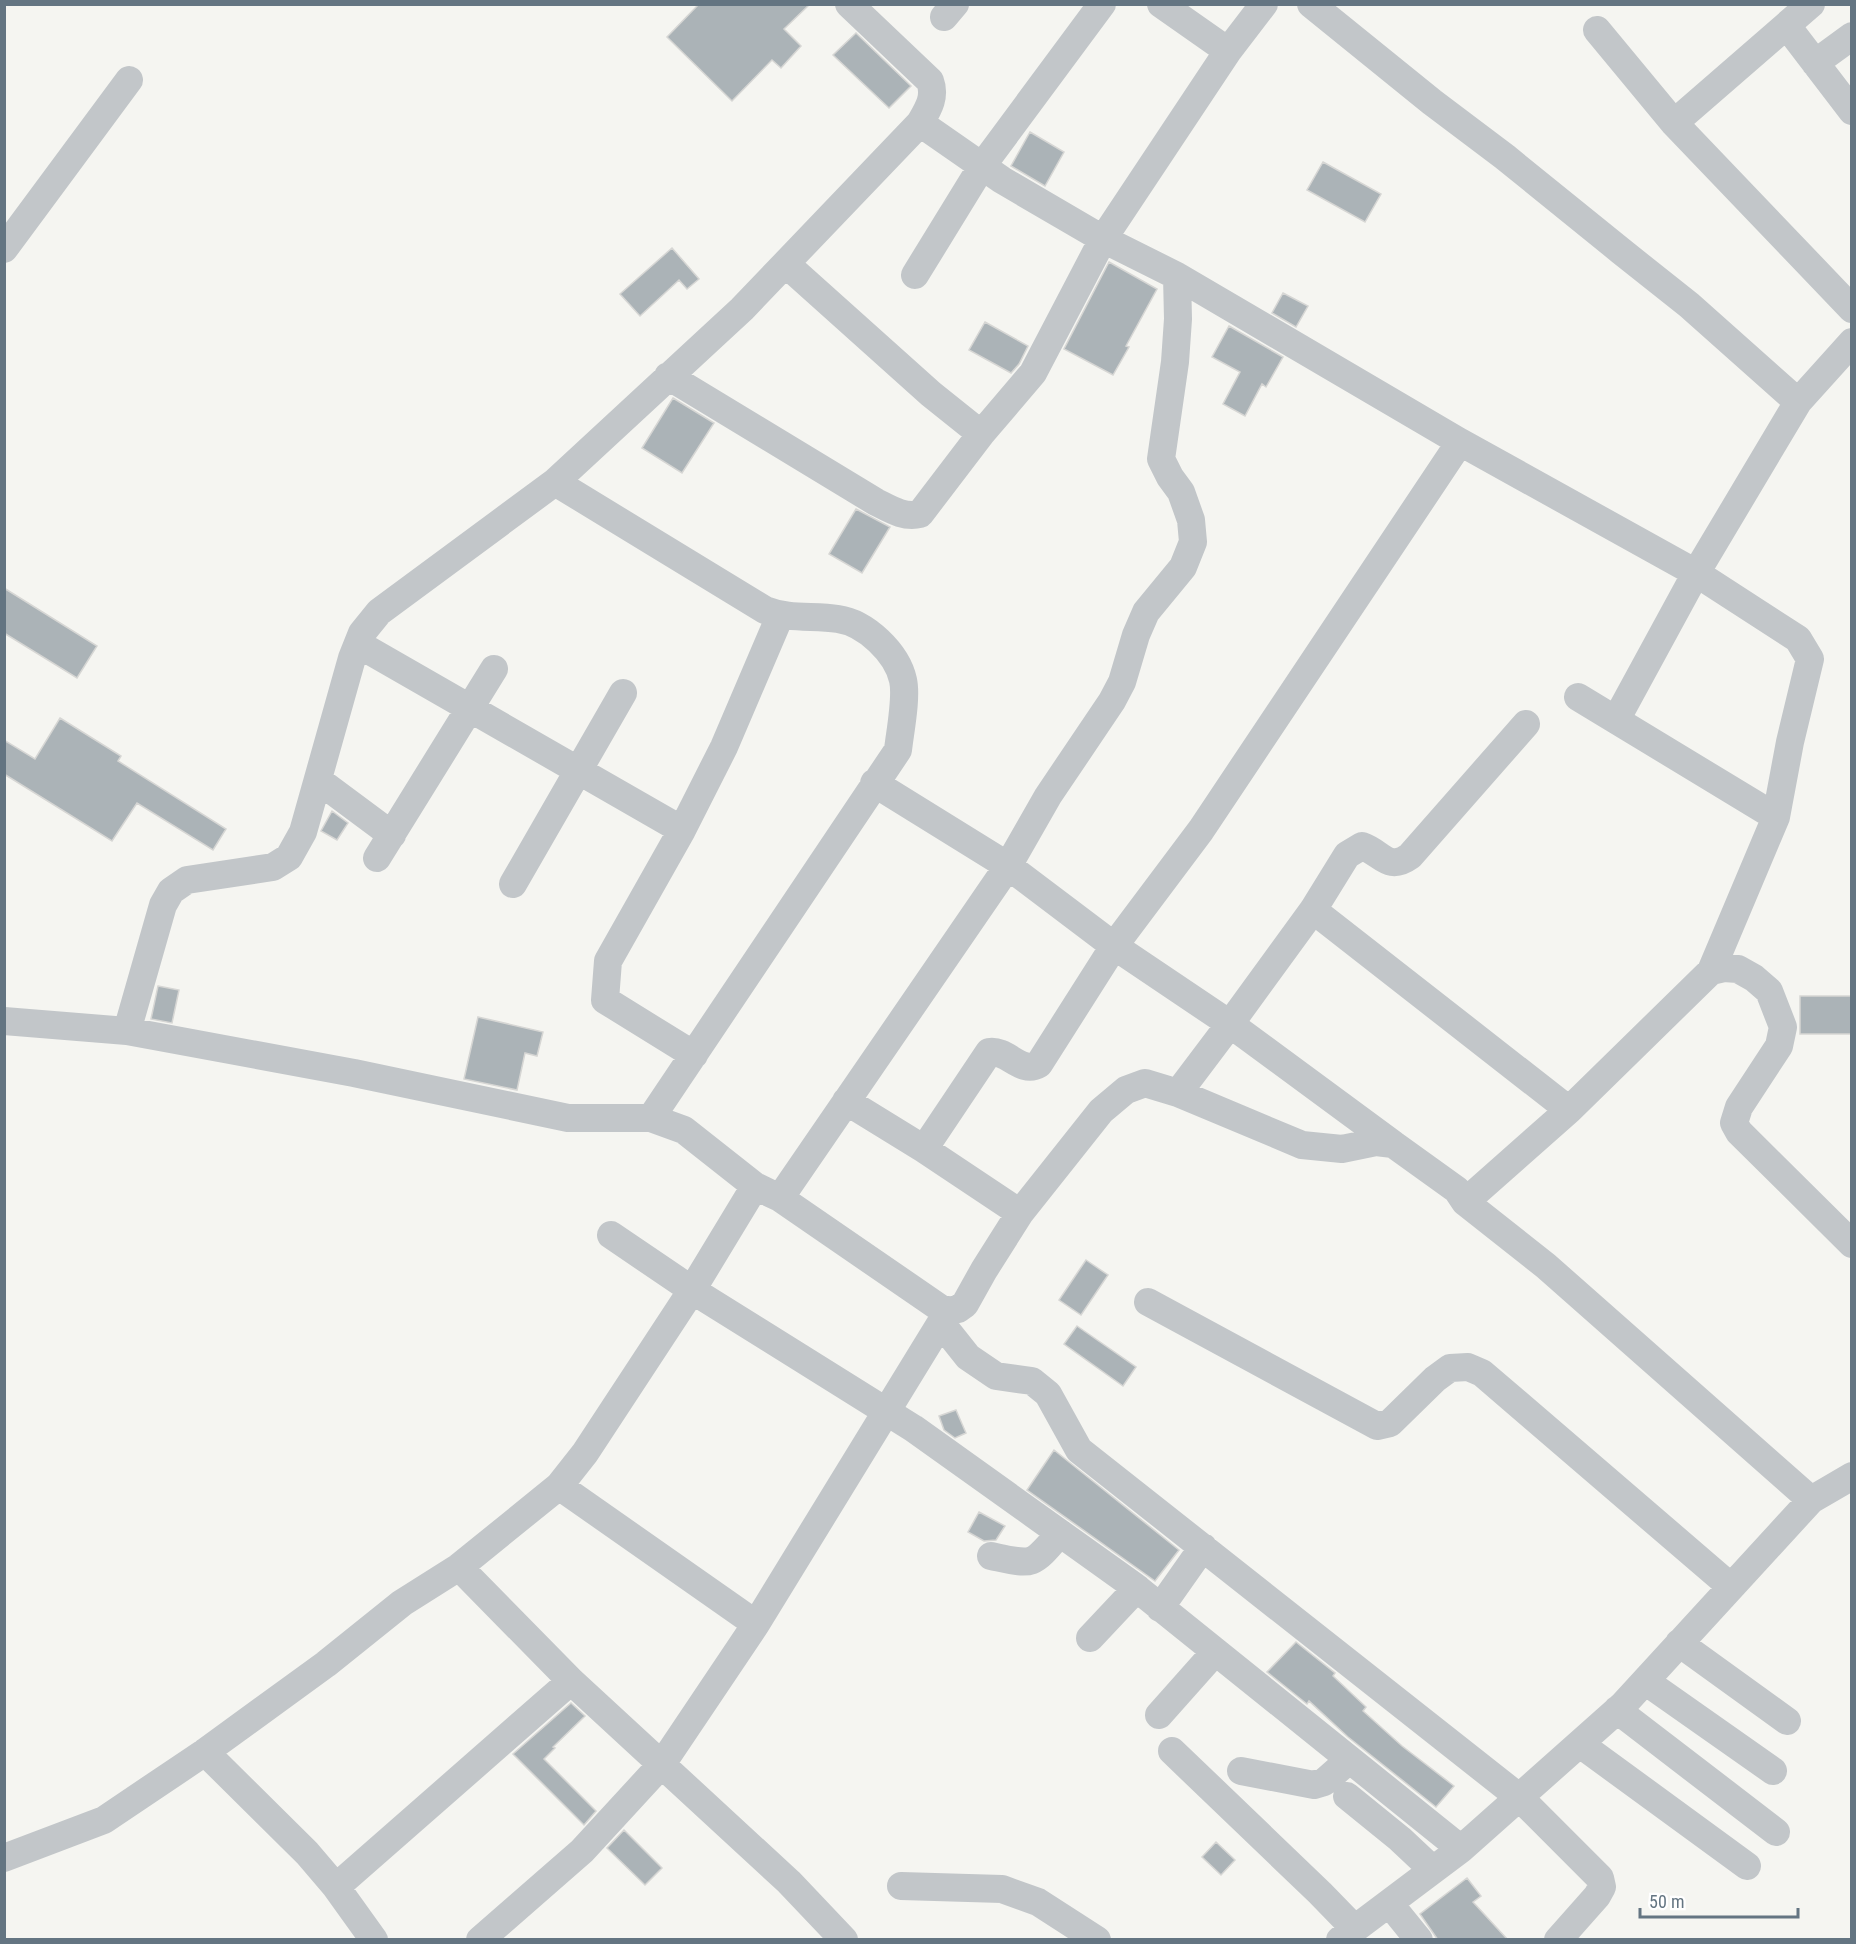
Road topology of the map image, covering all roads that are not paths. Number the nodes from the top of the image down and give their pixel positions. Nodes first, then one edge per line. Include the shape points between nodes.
1 (849, 4) edge
2 (1102, 4) edge
3 (1161, 4) edge
4 (1264, 4) edge
5 (1311, 4) edge
6 (1810, 4) edge
7 (1787, 26) junction
8 (1597, 30) dead end
9 (1851, 36) edge
10 (1228, 51) junction
11 (1815, 63) junction
12 (129, 80) dead end
13 (1851, 111) edge
14 (920, 123) junction
15 (1674, 123) junction
16 (982, 166) junction
17 (1103, 239) junction
18 (4, 249) edge
19 (786, 264) junction
20 (915, 275) dead end
21 (1177, 276) junction
22 (1851, 309) edge
23 (1851, 342) edge
24 (668, 376) junction
25 (1798, 402) junction
26 (981, 434) junction
27 (1460, 442) junction
28 (555, 482) junction
29 (1696, 573) junction
30 (780, 616) junction
31 (358, 644) junction
32 (494, 669) dead end
33 (623, 693) dead end
34 (1578, 698) dead end
35 (470, 708) junction
36 (1616, 720) junction
37 (1526, 724) dead end
38 (579, 771) junction
39 (318, 780) junction
40 (874, 783) junction
41 (1776, 817) junction
42 (682, 830) junction
43 (1008, 866) junction
44 (513, 884) dead end
45 (1313, 910) junction
46 (1114, 946) junction
47 (1711, 971) junction
48 (4, 1021) edge
49 (1230, 1024) junction
50 (127, 1031) junction
51 (694, 1055) junction
52 (1178, 1094) junction
53 (846, 1101) junction
54 (1569, 1110) junction
55 (651, 1118) junction
56 (1393, 1144) junction
57 (924, 1149) junction
58 (755, 1186) junction
59 (780, 1198) junction
60 (1465, 1202) junction
61 (1020, 1214) junction
62 (611, 1235) dead end
63 (1851, 1244) edge
64 (692, 1290) junction
65 (1148, 1302) dead end
66 (944, 1317) junction
67 (886, 1411) junction
68 (1851, 1476) edge
69 (559, 1486) junction
70 (1810, 1500) junction
71 (1060, 1533) junction
72 (1203, 1547) junction
73 (991, 1556) dead end
74 (459, 1567) junction
75 (1730, 1586) junction
76 (1137, 1588) junction
77 (1161, 1608) junction
78 (756, 1624) junction
79 (1090, 1638) dead end
80 (1678, 1643) junction
81 (1215, 1652) junction
82 (571, 1681) junction
83 (1645, 1681) junction
84 (1617, 1710) junction
85 (1160, 1716) dead end
86 (1787, 1721) dead end
87 (1580, 1744) junction
88 (1172, 1751) dead end
89 (206, 1752) junction
90 (1349, 1760) junction
91 (662, 1764) junction
92 (1241, 1771) dead end
93 (1773, 1771) dead end
94 (1347, 1796) dead end
95 (1520, 1798) junction
96 (1776, 1832) dead end
97 (1461, 1849) junction
98 (4, 1858) edge
99 (1747, 1866) dead end
100 (1433, 1870) junction
101 (901, 1886) dead end
102 (336, 1887) junction
103 (1389, 1903) junction
104 (1347, 1934) edge
105 (374, 1940) edge
106 (480, 1940) edge
107 (844, 1940) edge
108 (1097, 1940) edge
109 (1419, 1940) edge
110 (1558, 1940) edge

1 - 14 street via 930,81 932,99
2 - 16 street
3 - 10 street
4 - 10 street
5 - 25 street via 1689,305
6 - 7 street
7 - 11 street
7 - 15 street
8 - 15 street
9 - 11 street
10 - 17 street
11 - 13 street
12 - 18 street
14 - 16 street
14 - 19 street
15 - 22 street
16 - 17 street
16 - 20 street
17 - 21 street
17 - 26 street via 1033,373
19 - 24 street
19 - 26 street
21 - 27 street
21 - 43 street via 1178,319 1161,459 1181,492 1191,520 1192,542 1183,567 1146,612 1112,701 1048,796
23 - 25 street
24 - 26 street via 876,502 905,515 920,514
24 - 28 street
25 - 29 street
27 - 29 street
27 - 46 street via 1201,830
28 - 30 street
28 - 31 street via 379,612
29 - 36 street
29 - 41 street via 1798,639 1810,659
30 - 40 street via 820,616 859,626 878,640 894,660 903,681 898,750
30 - 42 street via 724,747
31 - 35 street
31 - 39 street
32 - 35 street
33 - 38 street
34 - 36 street
35 - 38 street
35 - 39 street via 385,846
36 - 41 street
37 - 45 street via 1410,856 1395,863 1362,846 1354,849
38 - 42 street
38 - 44 street
39 - 50 street via 303,832 289,857 273,867 187,880 171,891 163,905
40 - 43 street
40 - 51 street
41 - 47 street
42 - 51 street via 608,961 605,1000
43 - 46 street
43 - 53 street
45 - 49 street
45 - 54 street
46 - 49 street
46 - 57 street via 1039,1064 1028,1067 1000,1052 989,1052
47 - 54 street
47 - 63 street via 1738,969 1754,978 1768,992 1783,1027 1779,1046 1739,1107 1734,1123
48 - 50 street
49 - 52 street
49 - 56 street
50 - 55 street via 568,1118
51 - 55 street
52 - 56 street via 1302,1145 1342,1149 1376,1142
52 - 61 street via 1145,1083 1126,1090 1101,1111
53 - 57 street
53 - 59 street
54 - 60 street
55 - 58 street via 684,1130
56 - 60 street via 1457,1190
57 - 61 street
58 - 59 street
58 - 64 street
59 - 66 street via 940,1308
60 - 70 street via 1546,1266
61 - 66 street via 965,1304
62 - 64 street
64 - 67 street
64 - 69 street
65 - 75 street via 1377,1426 1390,1423 1449,1368 1468,1367 1482,1373
66 - 67 street
66 - 72 street via 968,1357 996,1376 1032,1381 1048,1394 1079,1450
67 - 71 street
67 - 78 street
68 - 70 street
69 - 74 street
69 - 78 street
70 - 75 street
71 - 73 street via 1036,1560 1023,1563
71 - 76 street
72 - 77 street
72 - 95 street
74 - 82 street
74 - 89 street via 402,1603
75 - 80 street
76 - 77 street
76 - 79 street
77 - 81 street
78 - 91 street
80 - 83 street
80 - 86 street
81 - 85 street
81 - 90 street
82 - 91 street
82 - 102 street
83 - 84 street
83 - 93 street
84 - 87 street
84 - 96 street
87 - 95 street
87 - 99 street
88 - 104 street via 1320,1893
89 - 98 street via 104,1820
89 - 102 street
90 - 92 street via 1324,1782 1314,1785
90 - 97 street
91 - 106 street via 582,1851
91 - 107 street via 789,1882
94 - 100 street
95 - 97 street
95 - 110 street via 1600,1878 1602,1887 1597,1896
97 - 100 street
100 - 103 street
101 - 108 street via 1002,1889 1038,1902
102 - 105 street
103 - 104 street
103 - 109 street

